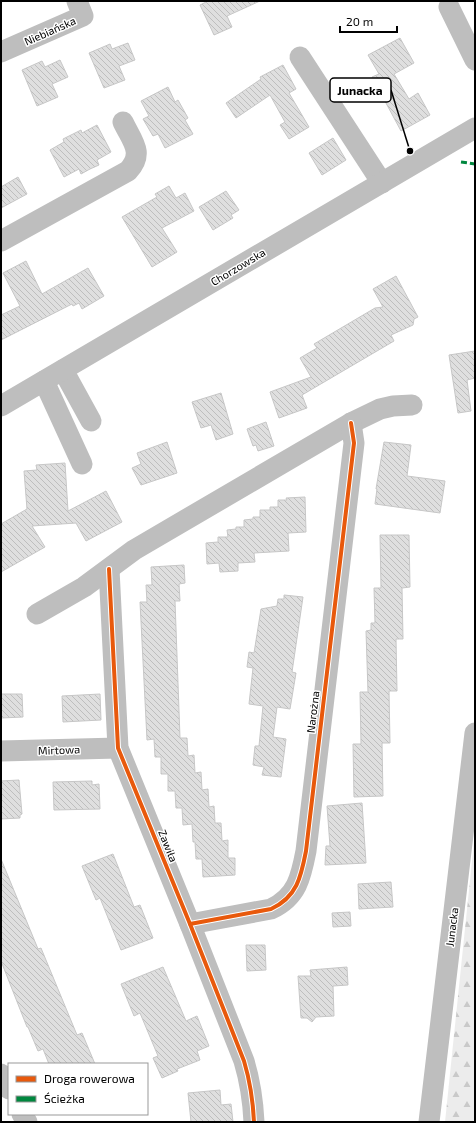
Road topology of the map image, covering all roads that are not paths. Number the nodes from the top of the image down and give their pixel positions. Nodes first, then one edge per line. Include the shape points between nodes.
1 (77, 1) edge
2 (449, 7) dead end
3 (1, 52) edge
4 (300, 57) dead end
5 (475, 60) edge
6 (123, 122) dead end
7 (475, 128) edge
8 (382, 183) junction
9 (1, 241) edge
10 (63, 370) junction
11 (44, 381) junction
12 (412, 405) dead end
13 (1, 406) edge
14 (91, 421) dead end
15 (351, 423) junction
16 (82, 464) dead end
17 (109, 568) junction
18 (37, 614) dead end
19 (475, 733) edge
20 (118, 748) junction
21 (1, 751) edge
22 (190, 924) junction
23 (1, 1074) edge
24 (8, 1087) edge
25 (254, 1122) edge
26 (429, 1122) edge

1 - 3 street, Niebiańska via 83,16
2 - 5 street
4 - 8 street
6 - 9 street via 137,157 128,171
7 - 8 street, Chorzowska
8 - 10 street, Chorzowska
10 - 11 street, Chorzowska
10 - 14 street
11 - 13 street, Chorzowska
11 - 16 street
12 - 15 street via 380,409
15 - 17 street via 134,550
15 - 22 street, Narożna via 354,443 306,851 298,884 281,904 271,909
17 - 18 street via 84,587
17 - 20 street, Zawiła
19 - 26 street, Junacka
20 - 21 street, Mirtowa
20 - 22 street, Zawiła
22 - 25 street, Zawiła via 244,1061 253,1101
23 - 24 street

